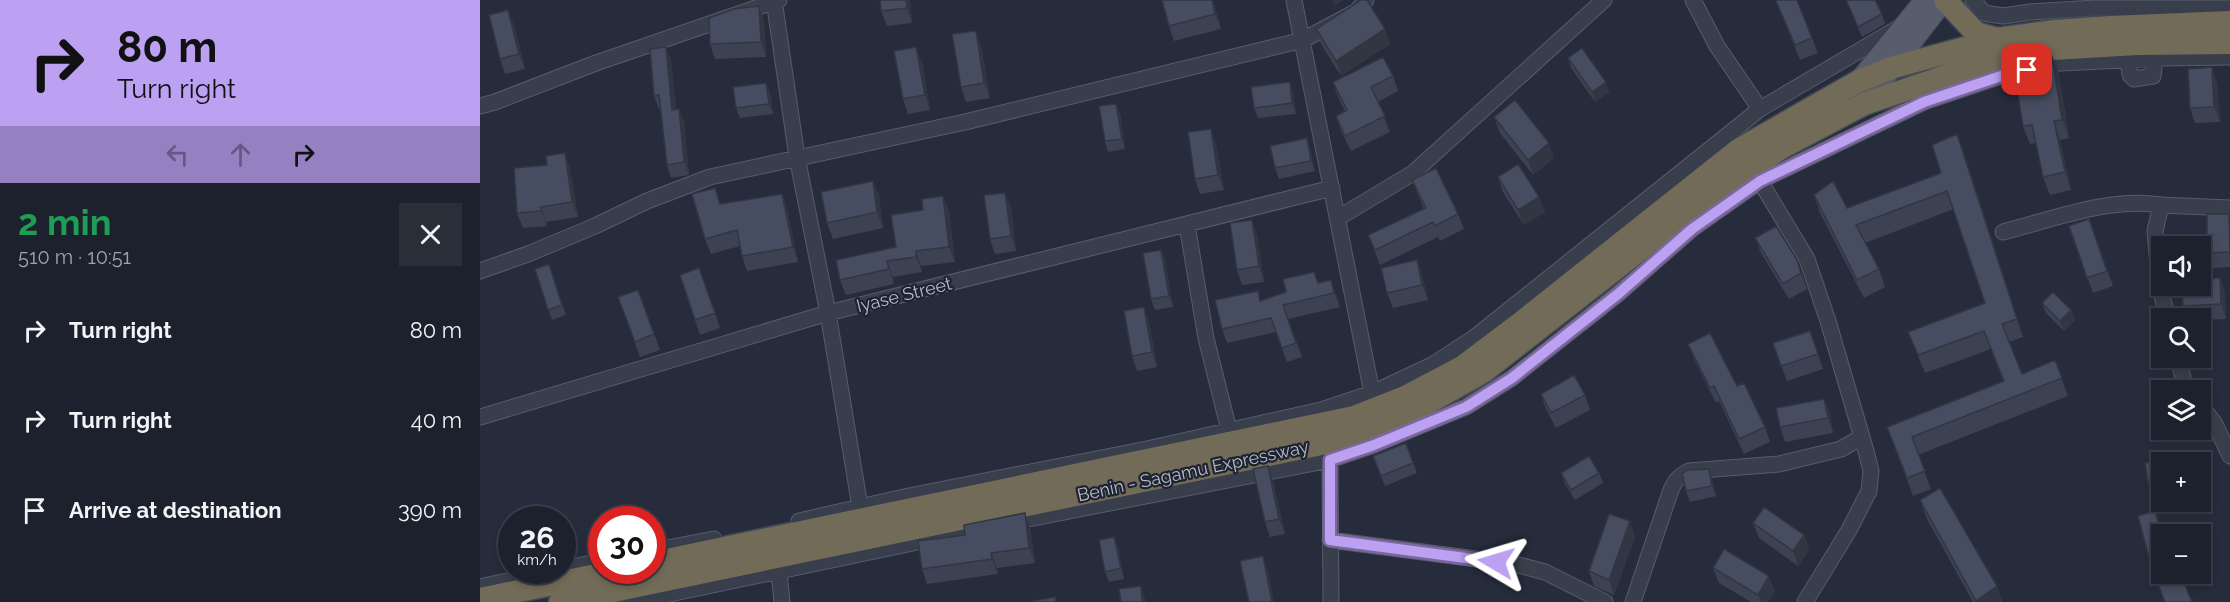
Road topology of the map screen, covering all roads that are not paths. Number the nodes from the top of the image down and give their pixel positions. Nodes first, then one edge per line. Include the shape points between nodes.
1 (776, 0) edge
2 (1294, 0) edge
3 (1365, 0) edge
4 (1604, 0) edge
5 (1693, 0) edge
6 (1925, 0) edge
7 (1945, 0) edge
8 (1973, 0) edge
9 (2230, 8) edge
10 (1907, 22) junction
11 (2230, 22) edge
12 (1998, 39) junction
13 (1303, 40) junction
14 (2230, 43) edge
15 (2230, 57) edge
16 (1893, 67) junction
17 (1859, 81) junction
18 (1864, 104) junction
19 (480, 106) edge
20 (1761, 110) junction
21 (1802, 149) junction
22 (797, 157) junction
23 (1760, 181) junction
24 (1332, 188) junction
25 (2162, 205) junction
26 (2230, 208) edge
27 (1338, 218) junction
28 (1187, 225) junction
29 (2003, 232) dead end
30 (480, 271) edge
31 (2165, 308) edge
32 (828, 313) junction
33 (1372, 393) junction
34 (480, 417) edge
35 (2211, 419) edge
36 (2230, 419) edge
37 (2215, 424) junction
38 (1229, 430) junction
39 (1862, 437) junction
40 (2230, 456) edge
41 (1330, 460) junction
42 (860, 507) junction
43 (1330, 540) junction
44 (666, 548) edge
45 (666, 560) edge
46 (779, 572) junction
47 (588, 577) edge
48 (498, 582) edge
49 (480, 586) edge
50 (480, 599) edge
51 (648, 600) edge
52 (560, 602) edge
53 (631, 602) edge
54 (782, 602) edge
55 (1331, 602) edge
56 (1605, 602) edge
57 (1633, 602) edge
58 (1804, 602) edge

1 - 19 street
1 - 22 street
2 - 13 street
3 - 13 street via 1357,11
4 - 27 street via 1413,173
5 - 20 street via 1717,46
6 - 10 main road
7 - 12 highway via 1976,33
7 - 16 main road
8 - 9 street via 1984,13 2002,16 2096,8
10 - 17 main road
10 - 20 street
11 - 12 highway via 2055,31
12 - 16 highway
13 - 22 street via 965,122
13 - 24 street
14 - 18 highway, Benin - Sagamu Expressway via 2053,49 1990,61
15 - 21 street via 2060,63 2010,73
16 - 17 highway
16 - 18 main road
17 - 45 highway via 1738,150 1462,367 1405,397 1354,417 1304,429
18 - 21 highway, Benin - Sagamu Expressway
20 - 33 street via 1475,337 1432,365
21 - 23 street
21 - 52 highway, Benin - Sagamu Expressway via 1781,148 1705,199 1483,372 1378,427 1330,442
22 - 30 street via 710,177
22 - 32 street
23 - 39 street via 1807,259
23 - 41 street via 1692,229 1512,378 1466,407
24 - 27 street
24 - 28 street, Iyase Street
25 - 26 street
25 - 29 street via 2114,203
25 - 31 street via 2155,231
27 - 33 street
28 - 32 street, Iyase Street
28 - 38 street via 1206,338
32 - 34 street, Iyase Street
32 - 42 street
33 - 38 street via 1321,410
35 - 37 street
36 - 37 street
37 - 40 street
38 - 42 street
39 - 57 street via 1841,449 1779,464 1689,471 1676,479
39 - 58 street via 1871,471 1869,491
41 - 43 street
41 - 46 street
42 - 44 street
43 - 55 street
43 - 56 street via 1515,564 1545,572
46 - 51 street
46 - 54 street
47 - 50 highway
48 - 49 street
51 - 53 street

